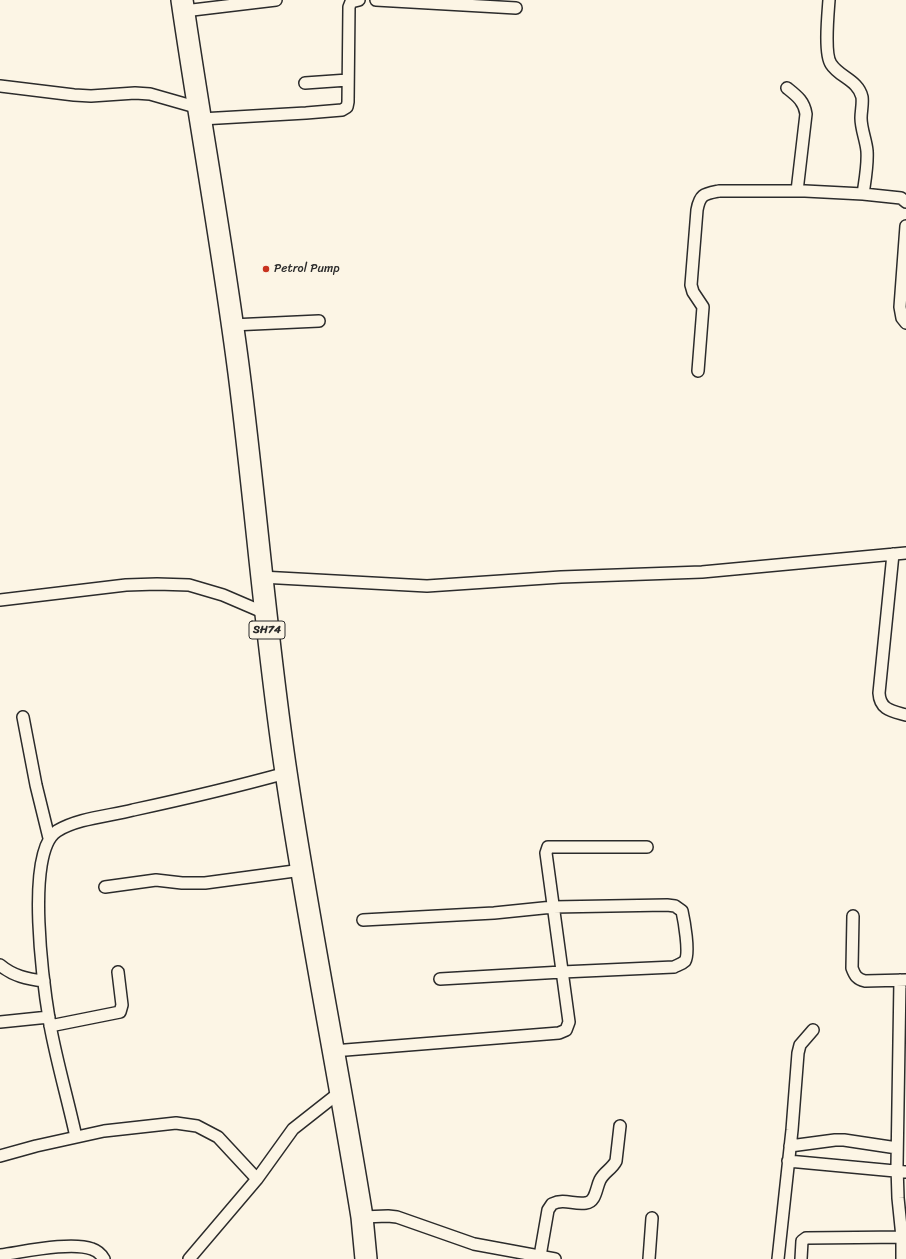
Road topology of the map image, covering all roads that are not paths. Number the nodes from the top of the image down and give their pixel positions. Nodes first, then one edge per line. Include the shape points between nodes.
1 (276, 0) edge
2 (359, 0) edge
3 (376, 0) edge
4 (829, 0) edge
5 (433, 2) edge
6 (183, 5) edge
7 (516, 8) dead end
8 (348, 80) junction
9 (305, 83) dead end
10 (0, 86) edge
11 (787, 88) dead end
12 (200, 113) junction
13 (797, 191) junction
14 (864, 194) junction
15 (906, 202) edge
16 (906, 226) edge
17 (319, 321) dead end
18 (906, 323) edge
19 (232, 325) junction
20 (698, 371) dead end
21 (906, 553) edge
22 (893, 554) junction
23 (261, 577) junction
24 (0, 600) edge
25 (265, 613) junction
26 (906, 715) edge
27 (23, 717) dead end
28 (286, 773) junction
29 (49, 838) junction
30 (647, 846) dead end
31 (302, 870) junction
32 (105, 887) dead end
33 (553, 907) junction
34 (852, 916) dead end
35 (363, 920) dead end
36 (0, 965) edge
37 (118, 972) dead end
38 (562, 972) junction
39 (440, 979) dead end
40 (903, 980) edge
41 (44, 981) junction
42 (0, 1022) edge
43 (50, 1022) junction
44 (813, 1030) dead end
45 (333, 1050) junction
46 (340, 1092) junction
47 (620, 1126) dead end
48 (76, 1137) junction
49 (790, 1146) junction
50 (897, 1148) junction
51 (0, 1156) edge
52 (788, 1161) junction
53 (902, 1172) edge
54 (257, 1179) junction
55 (362, 1217) junction
56 (652, 1218) dead end
57 (904, 1237) edge
58 (0, 1255) edge
59 (540, 1256) junction
60 (104, 1259) edge
61 (189, 1259) edge
62 (366, 1259) edge
63 (555, 1259) edge
64 (648, 1259) edge
65 (778, 1259) edge
66 (801, 1259) edge
67 (902, 1259) edge

1 - 6 street
2 - 8 street via 351,2 349,7
3 - 5 street
4 - 14 street via 830,63 858,88 862,96 862,126 867,153
5 - 7 street
6 - 12 highway, SH74
8 - 9 street
8 - 12 street via 347,107 342,110 306,113
10 - 12 street via 74,95 143,93
11 - 13 street via 801,99 806,114
12 - 19 highway, SH74
13 - 14 street
13 - 20 street via 719,191 705,194 699,200 691,285 703,307
14 - 15 street via 901,198
16 - 18 street via 900,306 902,318
17 - 19 street
19 - 23 highway, SH74
21 - 22 street
22 - 23 street via 702,572 562,577 427,586
22 - 26 street via 879,700 893,712
23 - 25 highway, SH74
24 - 25 street via 126,585 189,585 223,595
25 - 28 highway, SH74
27 - 29 street
28 - 29 street via 219,791 91,819 56,831
28 - 31 highway, SH74
29 - 41 street via 39,876 38,908
30 - 33 street via 548,847 546,853
31 - 32 street via 205,883 156,880
31 - 45 highway, SH74
33 - 35 street
33 - 38 street
33 - 38 street via 675,906 682,911 684,917 687,953 682,964 674,967
34 - 40 street via 852,968 855,976 865,981
36 - 41 street via 15,975
37 - 43 street via 122,1005 120,1012
38 - 39 street
38 - 45 street via 569,1022 566,1030 559,1033
40 - 50 street
41 - 43 street
42 - 43 street
43 - 48 street
44 - 49 street via 800,1045 798,1053
45 - 46 highway, SH74
46 - 54 street via 293,1129
46 - 55 highway, SH74
47 - 59 street via 616,1161 600,1180 591,1201 581,1204 564,1201 552,1204 548,1210
48 - 51 street
48 - 54 street via 104,1131 176,1123 197,1126 218,1137
49 - 50 street via 839,1140
49 - 52 street
50 - 53 street
52 - 53 street
52 - 65 street
53 - 57 street via 898,1198
54 - 61 street
55 - 59 street via 388,1216 474,1244
55 - 62 highway, SH74
56 - 64 street
57 - 66 street via 806,1238 802,1241
57 - 67 street
58 - 60 street via 69,1246 93,1249
59 - 63 street

